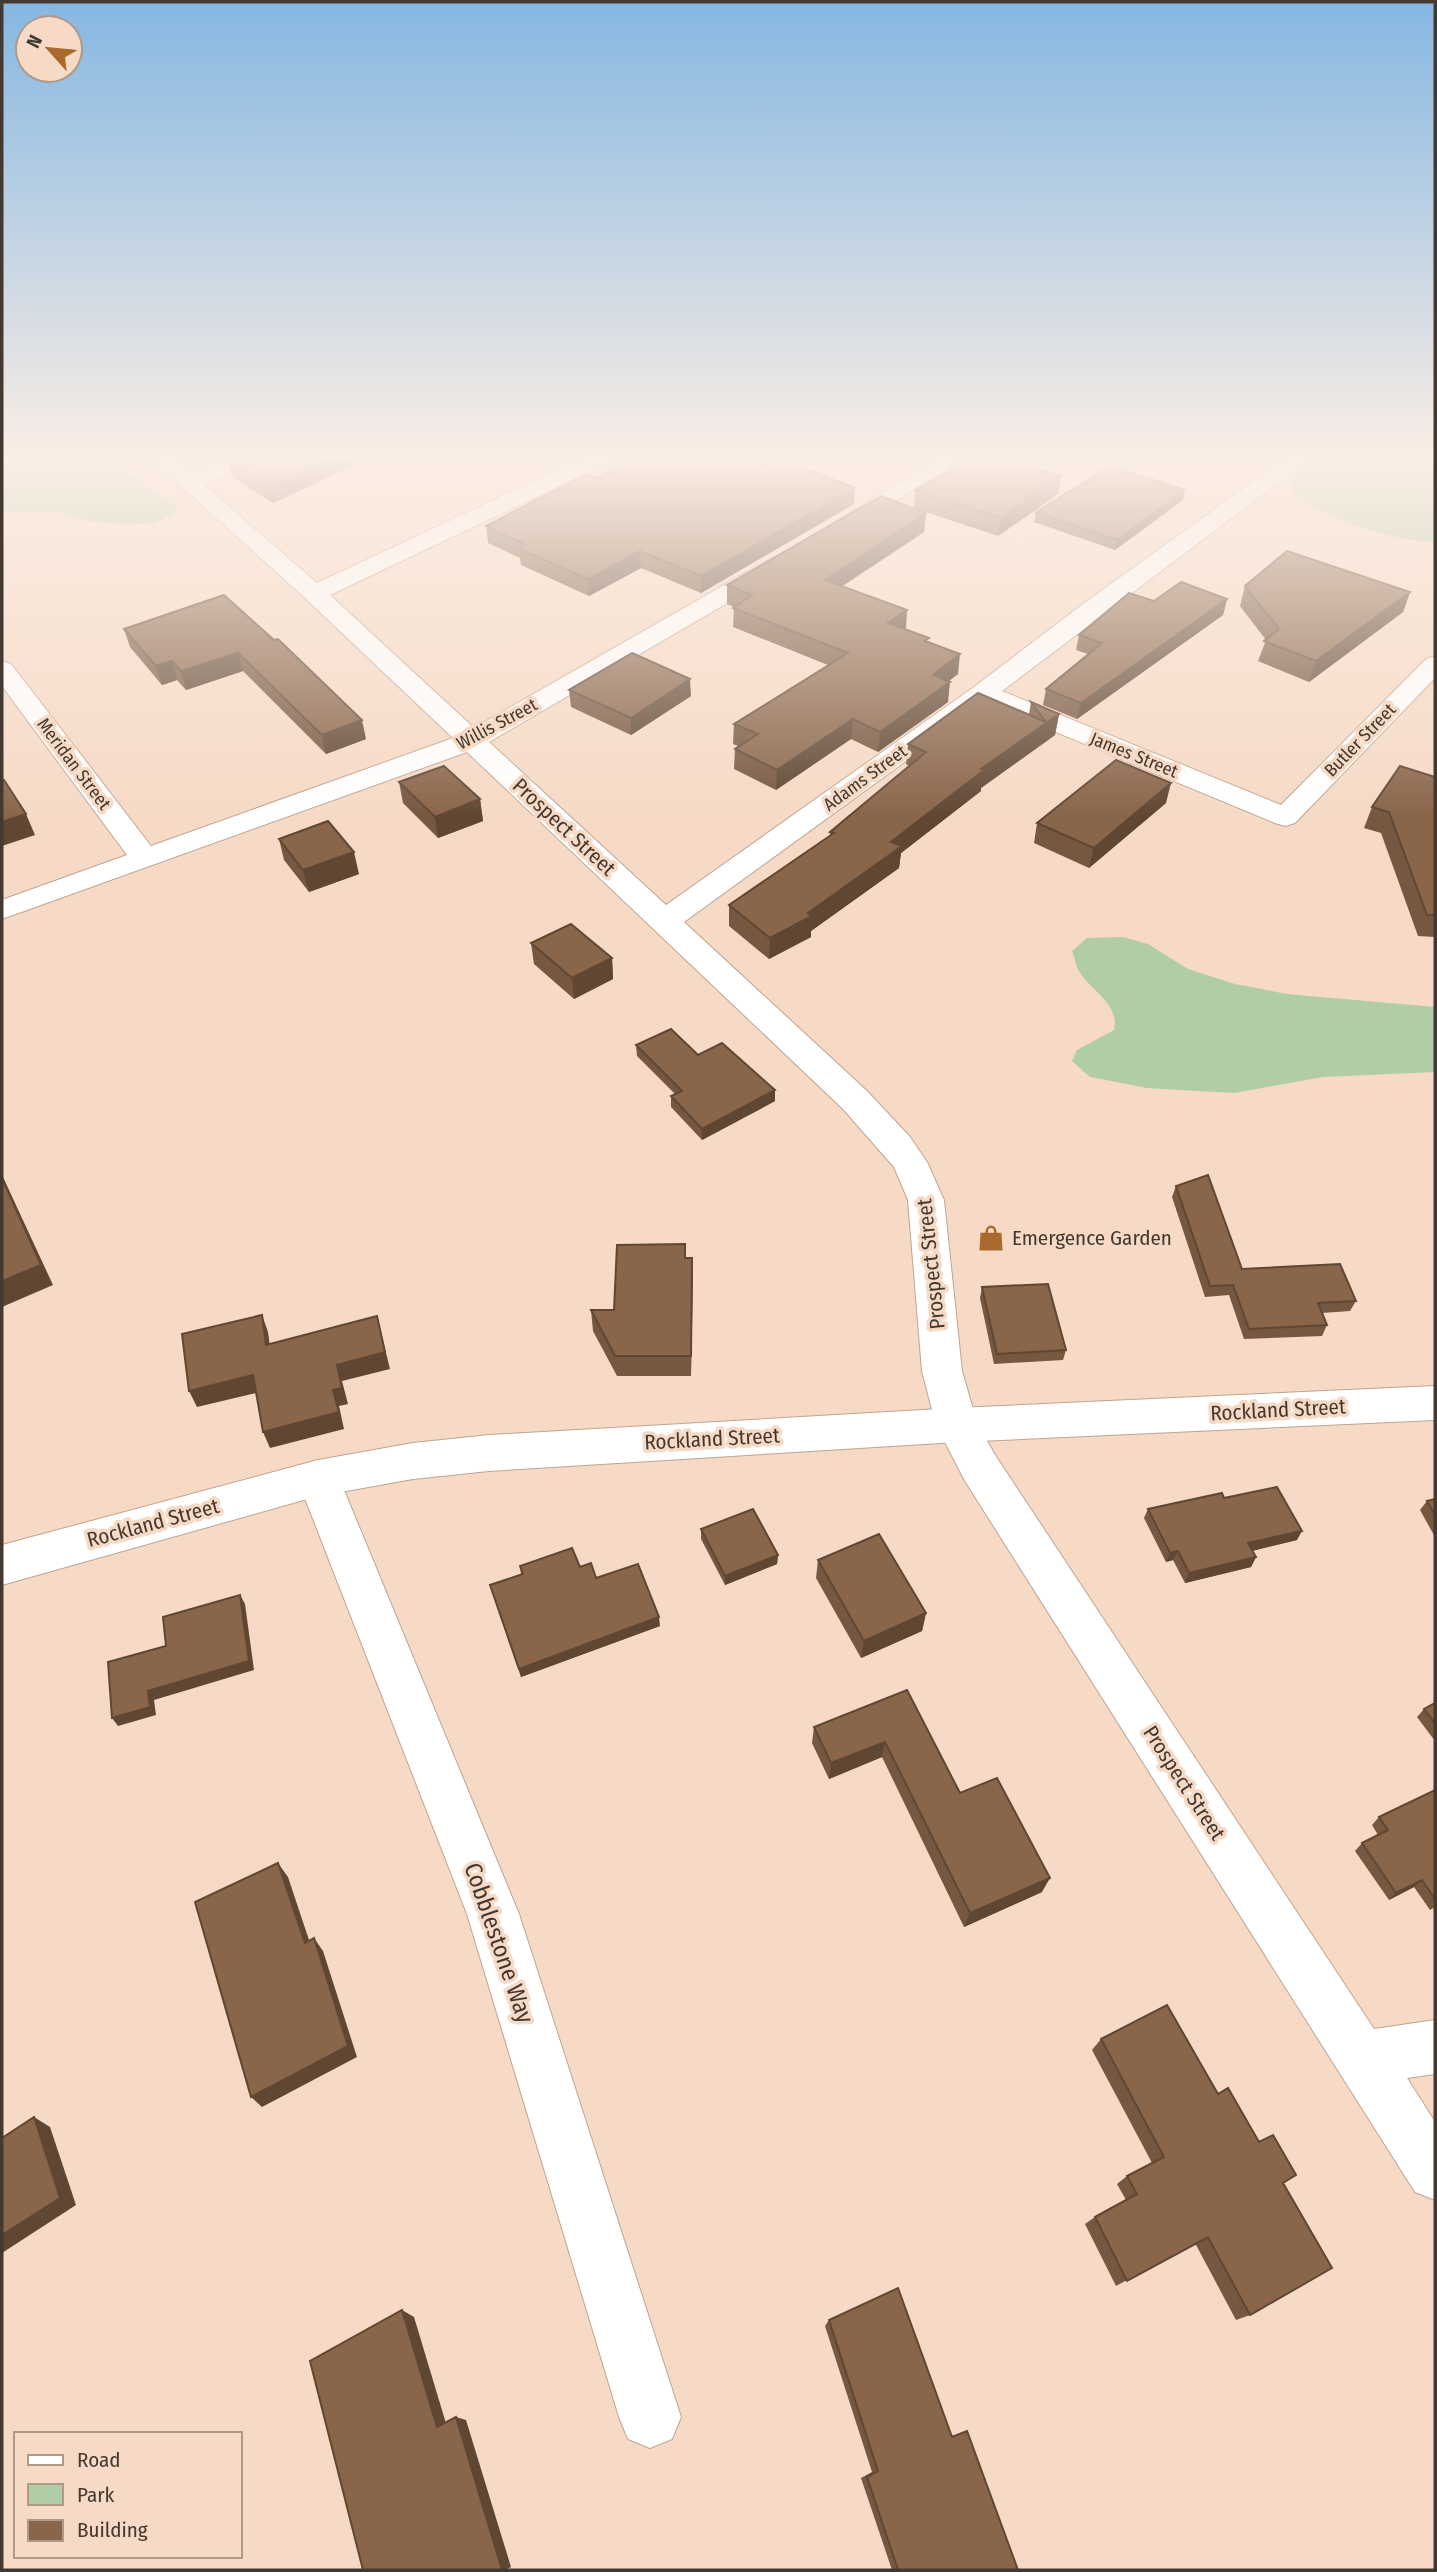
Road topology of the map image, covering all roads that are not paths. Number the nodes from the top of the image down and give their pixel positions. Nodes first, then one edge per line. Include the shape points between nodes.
1 (297, 578) edge
2 (346, 578) edge
3 (752, 578) edge
4 (1135, 578) edge
5 (314, 593) junction
6 (1435, 664) edge
7 (2, 668) edge
8 (1425, 689) edge
9 (984, 693) junction
10 (471, 741) junction
11 (1285, 817) joint
12 (145, 859) junction
13 (2, 909) edge
14 (664, 921) junction
15 (1435, 1403) edge
16 (957, 1425) junction
17 (318, 1478) junction
18 (2, 1565) edge
19 (1435, 2047) edge
20 (1362, 2058) junction
21 (1435, 2172) edge
22 (650, 2417) dead end

1 - 5 street, Prospect Street
2 - 5 street
3 - 10 street, Willis Street
4 - 9 street, Adams Street
5 - 10 street, Prospect Street
6 - 8 street, Butler Street
7 - 12 street, Meridan Street
8 - 11 street, Butler Street
9 - 11 street, James Street
9 - 14 street, Adams Street
10 - 12 street, Willis Street
10 - 14 street, Prospect Street
12 - 13 street, Willis Street
14 - 16 street, Prospect Street via 855,1100 914,1166 926,1200 942,1371
15 - 16 street, Rockland Street
16 - 17 street, Rockland Street via 489,1453
16 - 20 street, Prospect Street via 980,1468
17 - 18 street, Rockland Street
17 - 22 street, Cobblestone Way via 494,1914
19 - 20 street
20 - 21 street, Prospect Street

